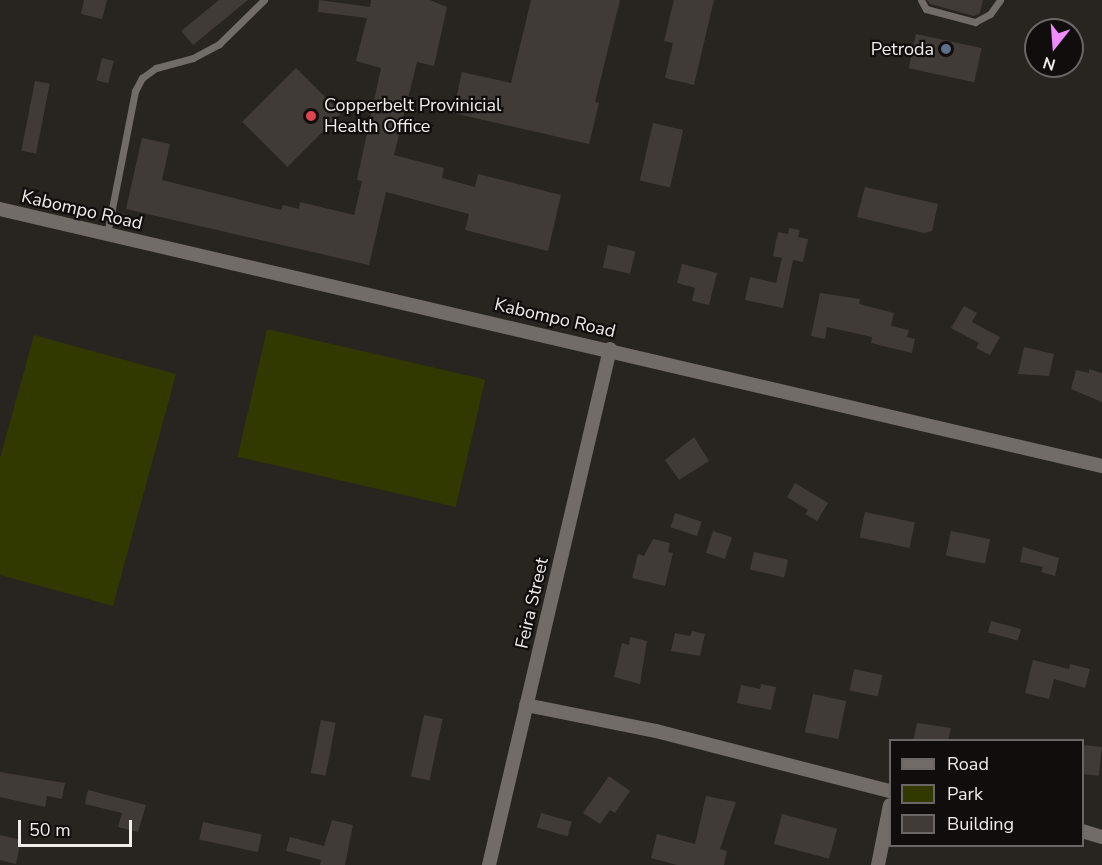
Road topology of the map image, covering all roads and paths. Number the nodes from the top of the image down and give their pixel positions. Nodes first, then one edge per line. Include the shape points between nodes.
1 (264, 0) edge
2 (921, 0) edge
3 (1000, 0) edge
4 (0, 209) edge
5 (107, 234) junction
6 (610, 349) junction
7 (1102, 466) edge
8 (526, 705) junction
9 (889, 790) edge
10 (889, 814) edge
11 (1084, 831) edge
12 (1102, 837) edge
13 (489, 865) edge
14 (878, 865) edge

1 - 5 lane via 219,44 194,58 156,68 142,78 135,91
2 - 3 lane via 926,9 975,22 990,14
4 - 5 street, Kabompo Road
5 - 6 street, Kabompo Road
6 - 7 street, Kabompo Road
6 - 8 street, Feira Street
8 - 9 street via 656,731
8 - 13 street, Feira Street
10 - 14 street
11 - 12 street

